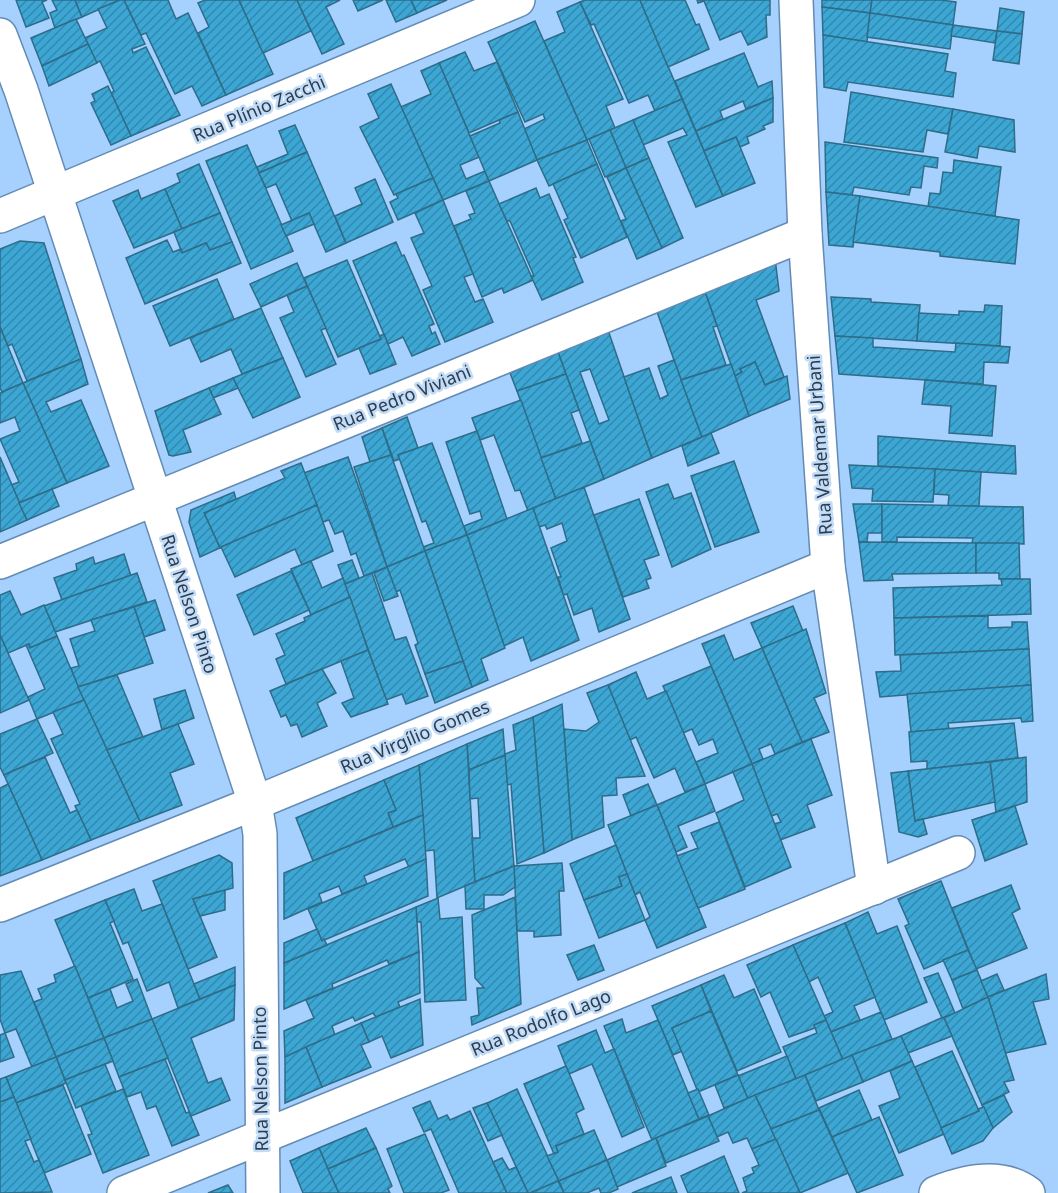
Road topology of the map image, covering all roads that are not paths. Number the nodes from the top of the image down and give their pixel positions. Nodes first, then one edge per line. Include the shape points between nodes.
1 (518, 0) edge
2 (796, 0) edge
3 (0, 34) edge
4 (54, 195) junction
5 (0, 216) edge
6 (806, 234) junction
7 (154, 498) junction
8 (0, 562) edge
9 (828, 566) junction
10 (255, 804) junction
11 (958, 853) dead end
12 (874, 888) junction
13 (0, 905) edge
14 (261, 1136) junction
15 (1028, 1192) edge
16 (124, 1193) edge
17 (263, 1193) edge
18 (936, 1193) edge

1 - 4 street, Rua Plínio Zacchi
2 - 6 street, Rua Valdemar Urbani
3 - 4 street, Rua Nelson Pinto
4 - 5 street, Rua Plínio Zacchi
4 - 7 street, Rua Nelson Pinto
6 - 7 street, Rua Pedro Viviani
6 - 9 street, Rua Valdemar Urbani
7 - 8 street, Rua Pedro Viviani
7 - 10 street, Rua Nelson Pinto
9 - 10 street, Rua Virgílio Gomes
9 - 12 street, Rua Valdemar Urbani
10 - 13 street, Rua Virgílio Gomes
10 - 14 street, Rua Nelson Pinto via 260,834
11 - 12 street, Rua Rodolfo Lago
12 - 14 street, Rua Rodolfo Lago
14 - 16 street, Rua Rodolfo Lago
14 - 17 street, Rua Nelson Pinto
15 - 18 street via 999,1180 975,1181

